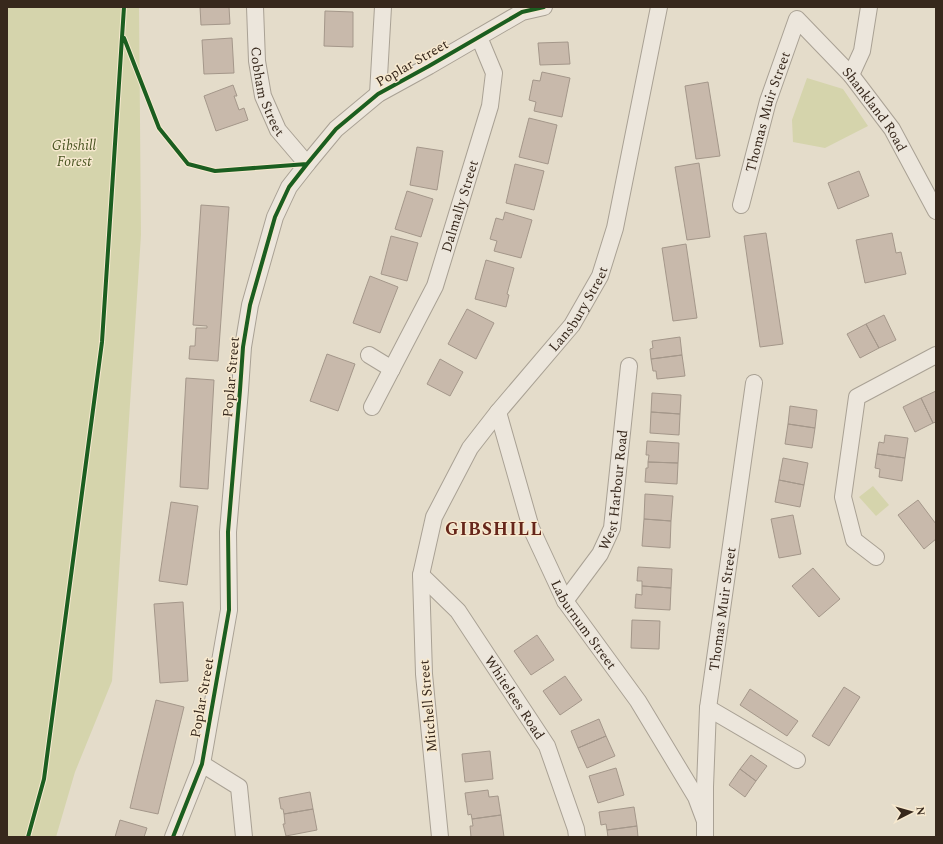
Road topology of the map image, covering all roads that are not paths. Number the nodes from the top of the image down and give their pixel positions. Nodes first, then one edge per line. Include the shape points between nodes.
1 (255, 7) edge
2 (383, 7) edge
3 (544, 7) edge
4 (658, 7) edge
5 (869, 7) edge
6 (522, 9) edge
7 (797, 20) joint
8 (479, 37) junction
9 (851, 75) junction
10 (378, 94) junction
11 (307, 164) junction
12 (741, 205) dead end
13 (936, 211) edge
14 (369, 355) dead end
15 (936, 355) edge
16 (629, 366) dead end
17 (392, 369) junction
18 (754, 383) dead end
19 (372, 407) dead end
20 (498, 412) junction
21 (876, 557) dead end
22 (422, 575) junction
23 (565, 601) junction
24 (708, 708) junction
25 (797, 760) dead end
26 (202, 764) junction
27 (705, 821) junction
28 (173, 837) edge
29 (244, 837) edge
30 (440, 837) edge
31 (577, 837) edge
32 (705, 837) edge

1 - 11 street, Cobham Street via 257,61 263,96 278,130
2 - 10 street
3 - 6 street, Poplar Street
4 - 20 street, Lansbury Street via 615,228 600,276 572,325
5 - 9 street via 862,51
6 - 8 street, Poplar Street
7 - 9 street, Shankland Road
7 - 12 street, Thomas Muir Street via 768,101
8 - 10 street, Poplar Street
8 - 17 street, Dalmally Street via 494,73 490,106 435,286
9 - 13 street, Shankland Road via 892,129
10 - 11 street, Poplar Street via 336,129
11 - 26 street, Poplar Street via 289,187 275,217 250,304 243,347 228,532 229,610
14 - 17 street
15 - 21 street via 857,397 843,497 854,540
16 - 23 street, West Harbour Road via 612,528 600,554
17 - 19 street, Dalmally Street
18 - 24 street, Thomas Muir Street
20 - 22 street, Lansbury Street via 470,448 434,517
20 - 23 street, Laburnum Street via 530,528
22 - 30 street, Mitchell Street via 424,674
22 - 31 street, Whitelees Road via 458,611 547,746
23 - 27 street, Laburnum Street via 638,701 696,797
24 - 25 street
24 - 27 street, Thomas Muir Street
26 - 28 street, Poplar Street
26 - 29 street via 239,787
27 - 32 street, Thomas Muir Street

